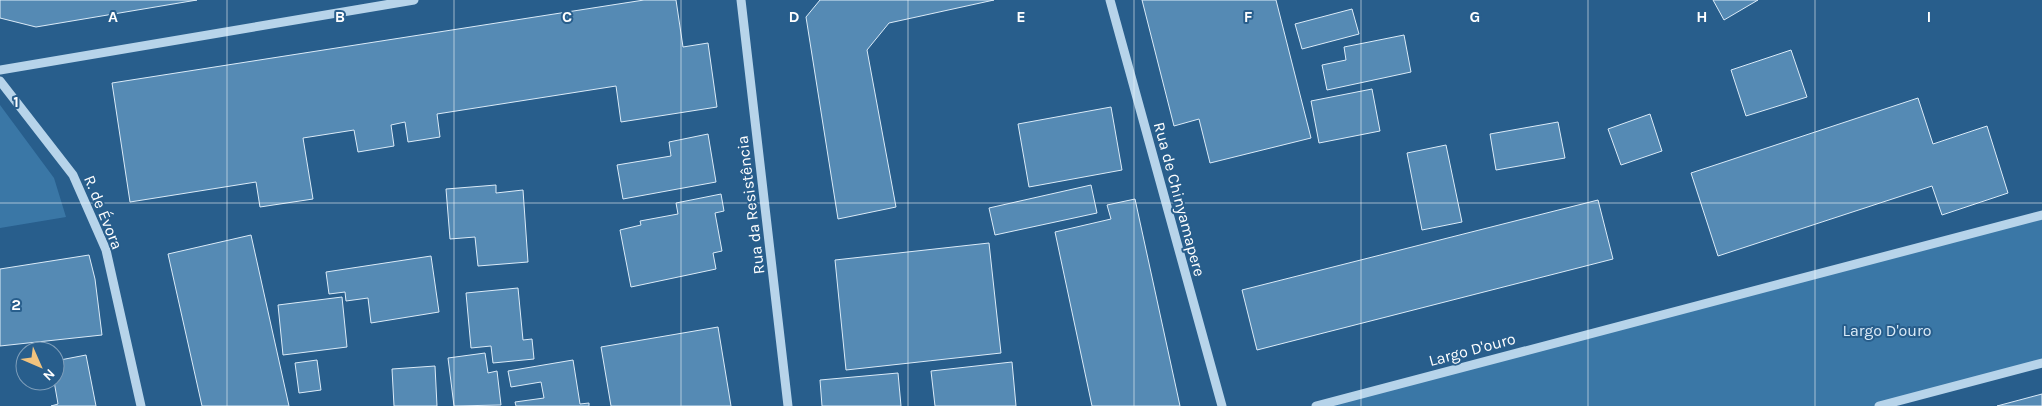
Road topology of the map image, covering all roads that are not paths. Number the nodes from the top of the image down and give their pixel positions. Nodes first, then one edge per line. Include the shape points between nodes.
1 (414, 0) edge
2 (741, 0) edge
3 (1110, 0) edge
4 (0, 70) edge
5 (0, 80) edge
6 (2042, 215) edge
7 (2042, 363) edge
8 (141, 406) edge
9 (788, 406) edge
10 (1222, 406) edge
11 (1316, 406) edge
12 (1879, 406) edge

1 - 4 street
2 - 9 street, Rua da Resistência
3 - 10 street, Rua de Chinyamapere
5 - 8 street, R. de Évora via 73,175 106,250
6 - 11 street, Largo D'ouro
7 - 12 street

